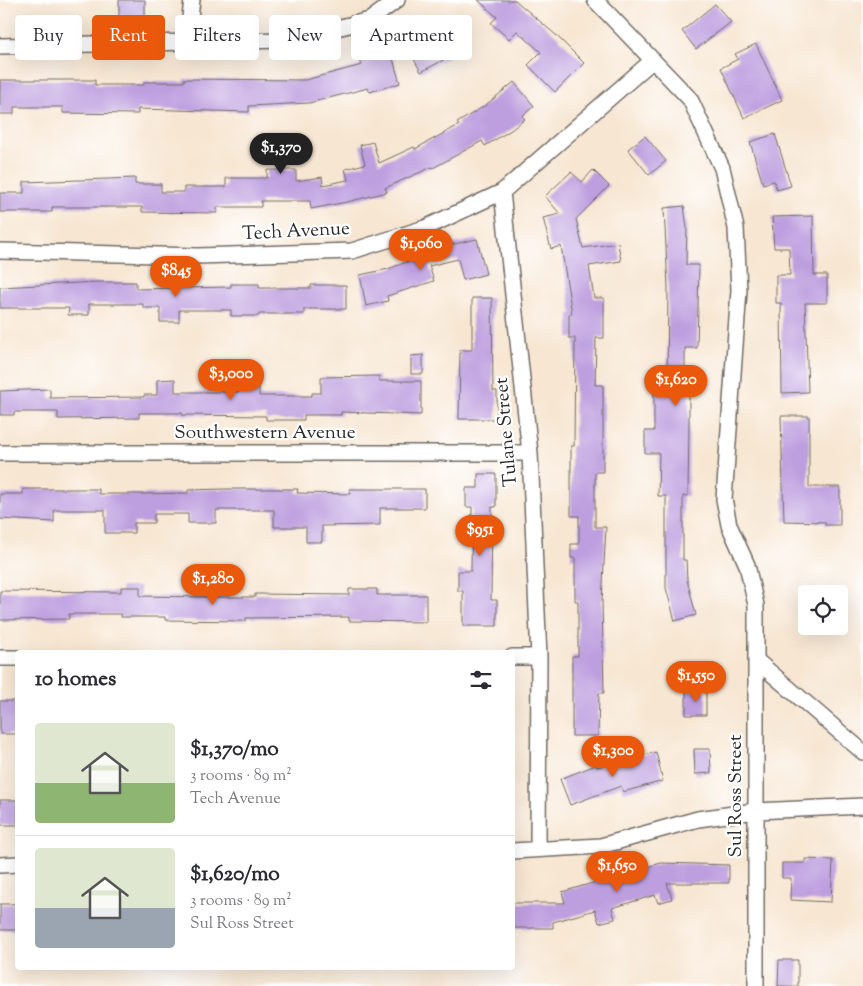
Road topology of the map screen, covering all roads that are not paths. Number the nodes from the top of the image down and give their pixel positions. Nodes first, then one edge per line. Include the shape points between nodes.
1 (192, 0) edge
2 (397, 0) edge
3 (595, 0) edge
4 (190, 15) edge
5 (259, 41) edge
6 (175, 43) edge
7 (0, 46) edge
8 (653, 60) junction
9 (502, 192) junction
10 (0, 251) edge
11 (0, 453) edge
12 (530, 453) junction
13 (515, 657) edge
14 (539, 657) junction
15 (0, 658) edge
16 (15, 658) edge
17 (757, 661) junction
18 (863, 752) edge
19 (863, 806) edge
20 (755, 811) junction
21 (538, 849) junction
22 (515, 851) edge
23 (15, 864) edge
24 (0, 865) edge
25 (756, 986) edge

1 - 4 street
2 - 5 street via 370,20 287,40
3 - 8 street, Sul Ross Street
6 - 7 street
8 - 9 street, Tech Avenue
8 - 17 street, Sul Ross Street via 690,99 722,168 736,228 739,290 724,500 729,525 747,565 756,604
9 - 10 street, Tech Avenue via 425,228 352,251 198,256
9 - 12 street, Tulane Street
11 - 12 street, Southwestern Avenue
12 - 14 street, Tulane Street
13 - 14 street
14 - 21 street, Tulane Street
15 - 16 street
17 - 18 street
17 - 20 street, Sul Ross Street
19 - 20 street
20 - 21 street via 698,819 601,846
20 - 25 street, Sul Ross Street
21 - 22 street
23 - 24 street

